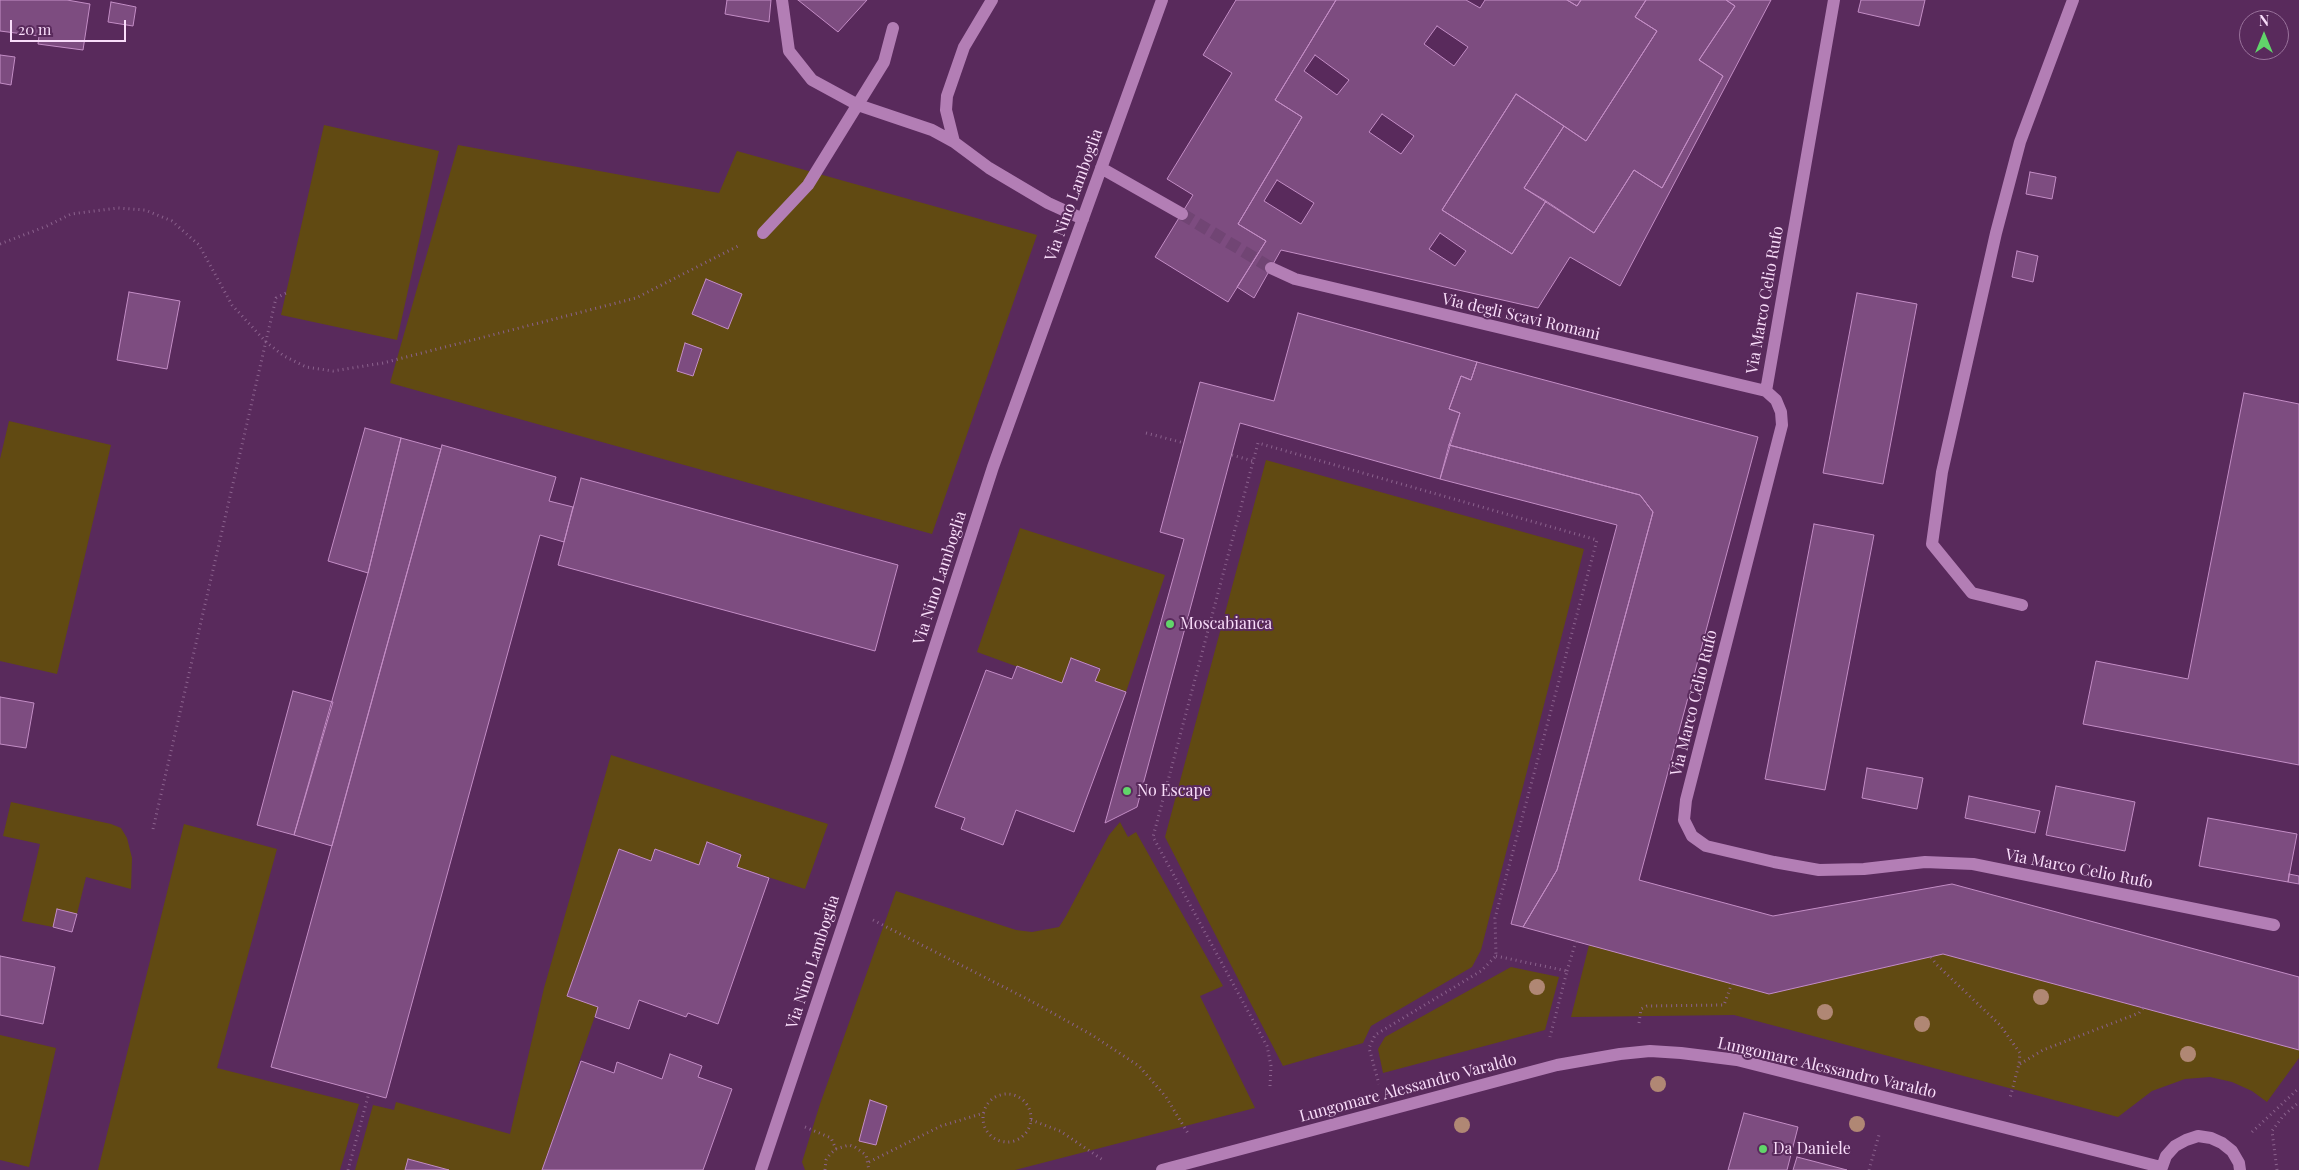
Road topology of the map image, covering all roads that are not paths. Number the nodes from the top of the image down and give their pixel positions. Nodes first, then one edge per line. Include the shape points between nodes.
1 (782, 0) edge
2 (992, 0) edge
3 (1162, 0) edge
4 (1834, 0) edge
5 (2073, 0) edge
6 (894, 28) dead end
7 (858, 105) junction
8 (954, 142) junction
9 (1102, 168) junction
10 (1182, 214) tunnel mouth
11 (1083, 219) junction
12 (763, 233) road end
13 (1271, 268) tunnel mouth
14 (1766, 391) junction
15 (2022, 606) dead end
16 (2274, 925) dead end
17 (2161, 1169) edge
18 (761, 1170) edge
19 (1162, 1170) edge
20 (2240, 1170) edge

1 - 7 street via 790,51 812,80
2 - 8 street via 964,47 947,96 946,110
3 - 9 street, Via Nino Lamboglia
4 - 14 street, Via Marco Celio Rufo
5 - 15 street via 2020,142 1996,233 1942,472 1932,544 1972,593
6 - 7 street via 884,62
7 - 8 street via 932,130
7 - 12 street via 808,185
8 - 11 street via 1006,178
9 - 10 street
9 - 11 street, Via Nino Lamboglia
11 - 18 street, Via Nino Lamboglia via 993,467
13 - 14 street, Via degli Scavi Romani via 1294,279
14 - 16 street, Via Marco Celio Rufo via 1776,400 1782,425 1686,800 1684,820 1692,836 1706,846 1819,870 1925,862 1972,864
17 - 19 street, Lungomare Alessandro Varaldo via 1736,1060 1650,1052 1557,1065
17 - 20 street via 2175,1146 2198,1136 2211,1138 2232,1151

